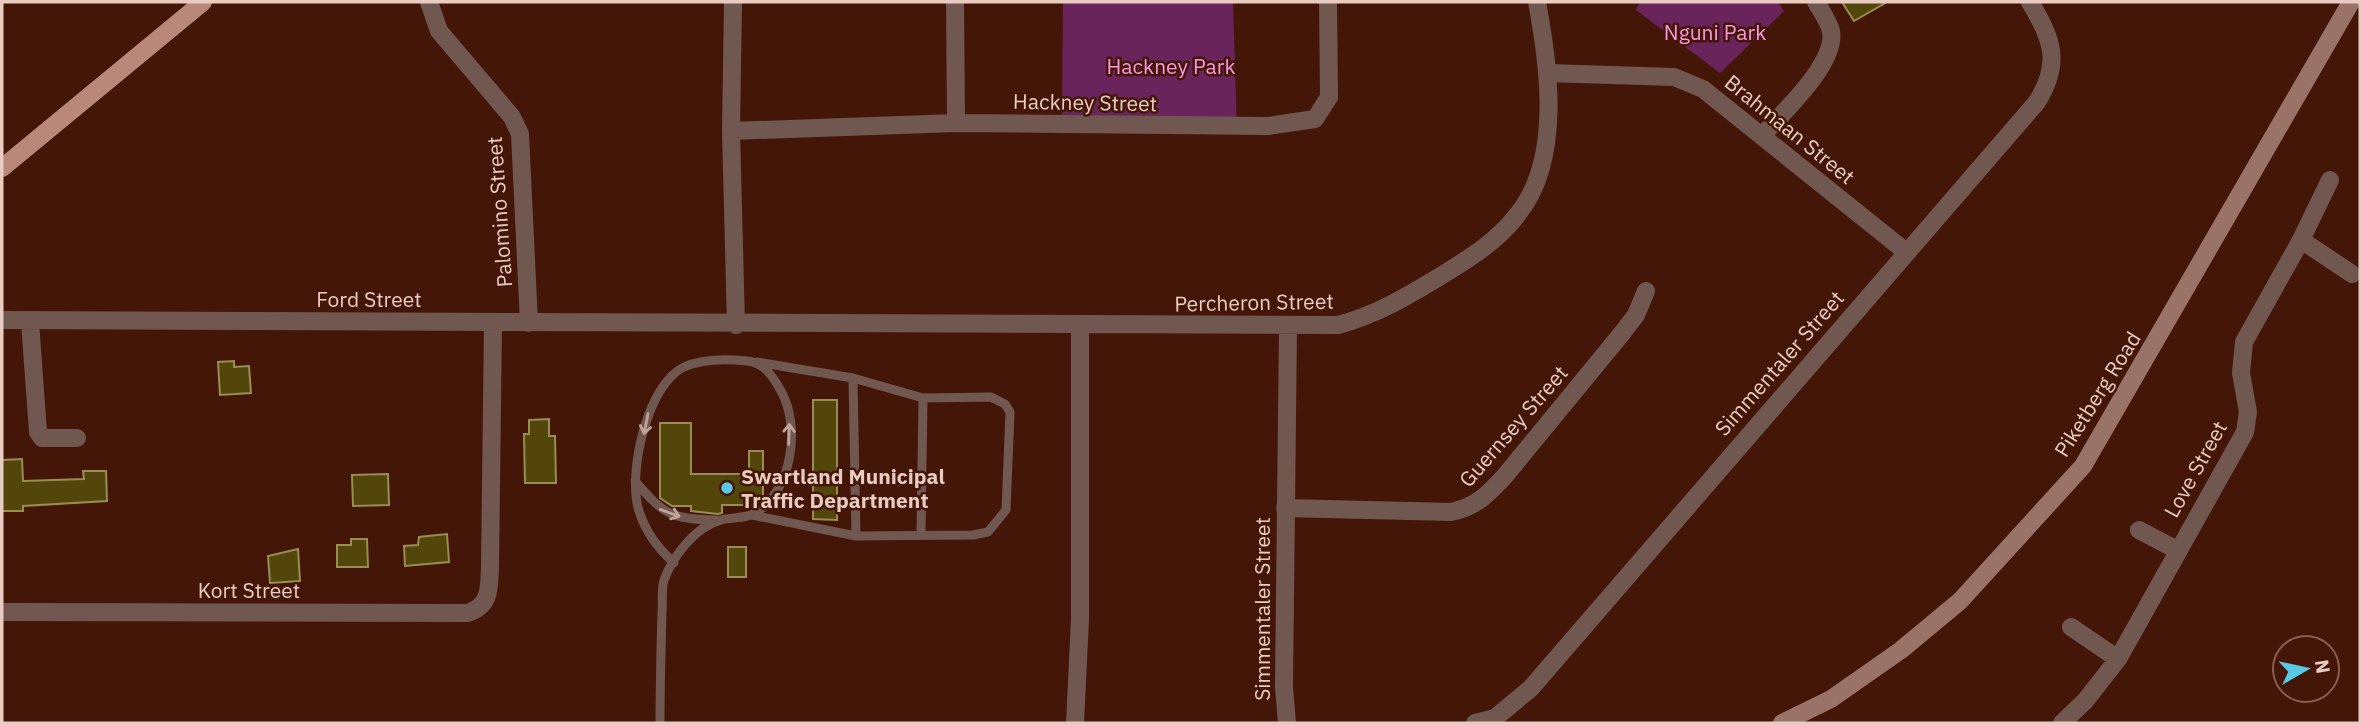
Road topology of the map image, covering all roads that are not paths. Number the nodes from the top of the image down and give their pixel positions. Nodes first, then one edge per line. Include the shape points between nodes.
1 (203, 2) edge
2 (429, 2) edge
3 (733, 2) edge
4 (955, 2) edge
5 (1328, 2) edge
6 (1537, 2) edge
7 (1816, 2) edge
8 (2031, 2) edge
9 (2351, 2) edge
10 (1548, 73) junction
11 (956, 123) junction
12 (732, 131) junction
13 (1763, 135) junction
14 (2, 168) edge
15 (2330, 180) dead end
16 (2301, 240) junction
17 (1905, 251) junction
18 (2352, 274) dead end
19 (1646, 291) dead end
20 (2, 320) edge
21 (30, 322) junction
22 (493, 323) junction
23 (529, 323) junction
24 (736, 325) junction
25 (1080, 325) junction
26 (1288, 327) junction
27 (750, 360) junction
28 (853, 378) junction
29 (923, 398) junction
30 (77, 438) dead end
31 (635, 481) junction
32 (1285, 508) junction
33 (752, 515) junction
34 (719, 520) junction
35 (2138, 530) dead end
36 (921, 534) junction
37 (856, 536) junction
38 (2176, 550) junction
39 (674, 563) junction
40 (2, 612) edge
41 (2071, 626) dead end
42 (2118, 659) junction
43 (660, 723) edge
44 (1075, 723) edge
45 (1287, 723) edge
46 (1475, 723) edge
47 (1782, 723) edge
48 (2062, 723) edge

1 - 14 main road
2 - 23 street, Palomino Street via 439,31 512,117 520,134
3 - 12 street
4 - 11 street
5 - 11 street, Hackney Street via 1329,97 1315,119 1268,126
6 - 10 street, Percheron Street
7 - 13 street via 1831,31 1831,47 1815,74
8 - 17 street, Simmentaler Street via 2050,43 2053,66 2048,84
9 - 47 street, Piketberg Road via 2083,466 1950,609 1831,699
10 - 13 street, Brahmaan Street via 1674,77 1703,89
10 - 26 street, Percheron Street via 1545,152 1535,184 1519,214 1482,252 1369,317 1338,325
11 - 12 street, Hackney Street
12 - 24 street
13 - 17 street, Brahmaan Street
15 - 16 street, Love Street
16 - 18 street
16 - 38 street, Love Street via 2244,342 2245,432
17 - 46 street, Simmentaler Street via 1531,688 1495,718
19 - 32 street, Guernsey Street via 1623,332 1504,477 1470,508 1451,512
20 - 21 street, Ford Street
21 - 22 street, Ford Street
21 - 30 street via 38,432 50,440
22 - 23 street, Ford Street
22 - 40 street, Kort Street via 488,597 480,610 467,614
23 - 24 street, Ford Street
24 - 25 street, Percheron Street
25 - 26 street, Percheron Street
25 - 44 street via 1080,619
26 - 32 street, Simmentaler Street
27 - 28 lane
27 -> 31 lane via 685,367 664,383 648,413
33 -> 27 lane via 781,484 788,465 790,425 784,396 774,379
28 - 29 lane
28 - 37 lane
29 - 36 lane
29 - 36 lane via 990,397 1010,412 1006,510 999,522 973,535
31 -> 34 lane via 659,509 687,519
31 - 39 lane via 638,511 646,529
32 - 45 street, Simmentaler Street
33 - 34 lane
33 - 37 lane
34 - 39 lane via 695,534
35 - 38 street
36 - 37 lane
38 - 42 street, Love Street
39 - 43 lane via 663,581
41 - 42 street
42 - 48 street, Love Street

